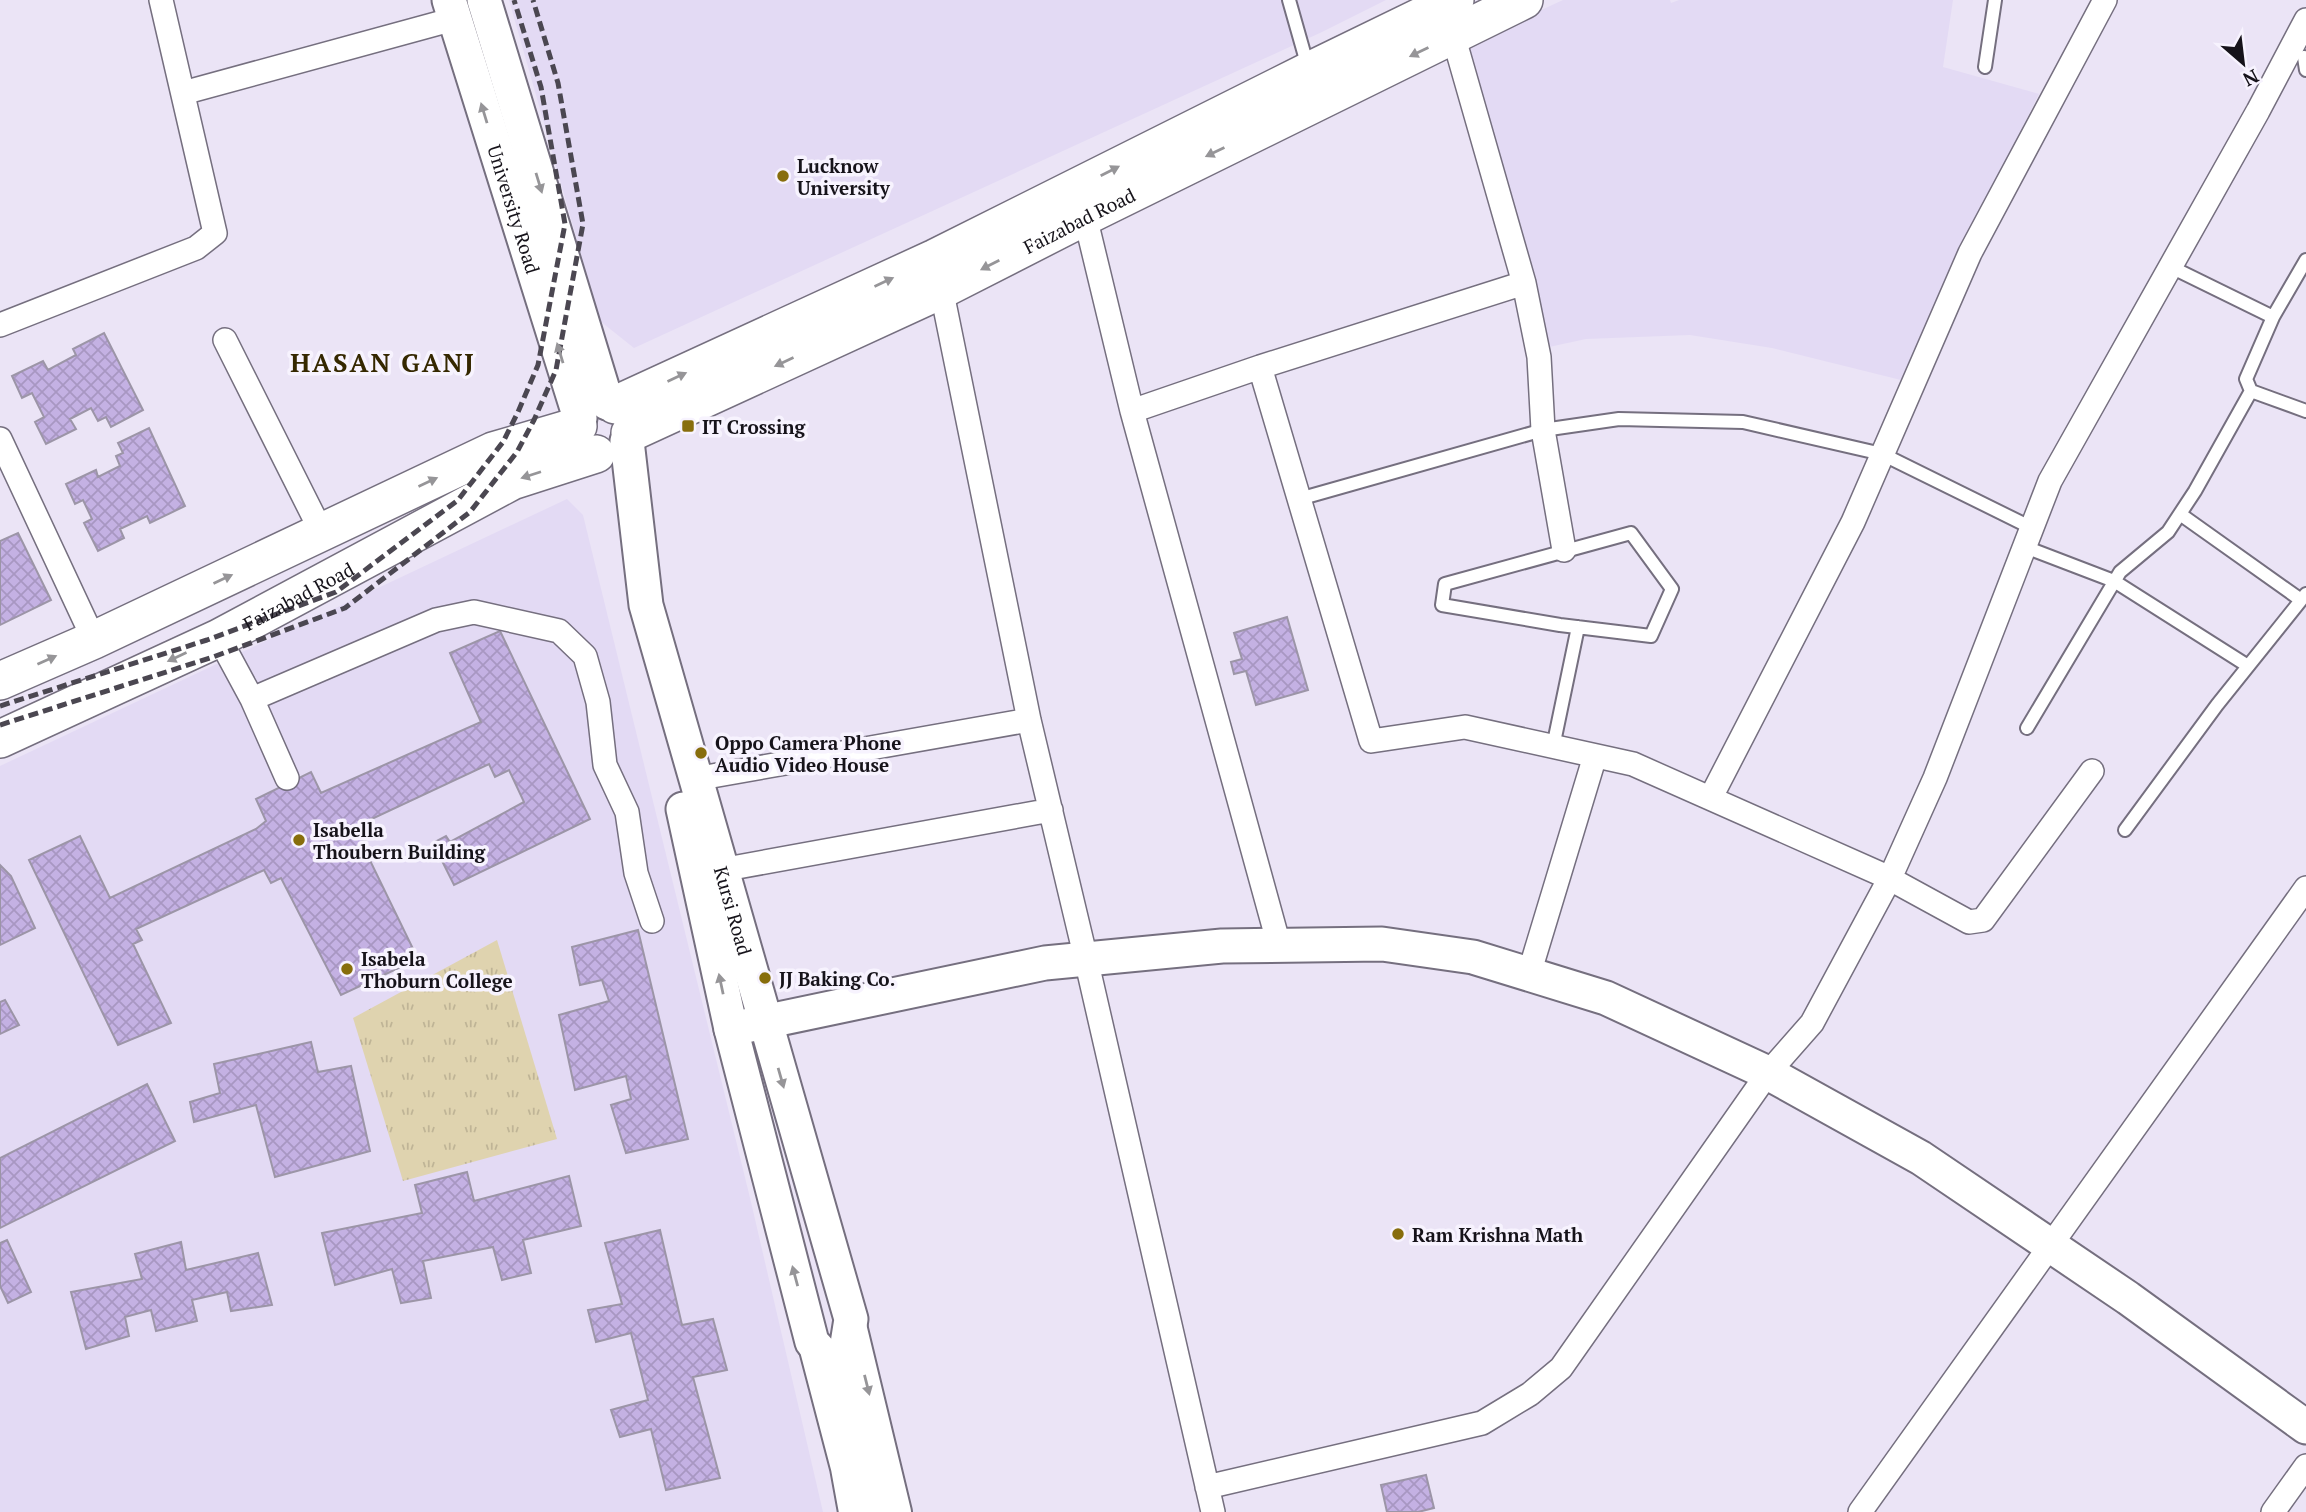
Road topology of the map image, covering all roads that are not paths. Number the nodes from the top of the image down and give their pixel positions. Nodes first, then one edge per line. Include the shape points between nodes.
1 (161, 0) edge
2 (484, 0) edge
3 (1289, 0) edge
4 (1524, 0) edge
5 (1995, 0) edge
6 (2105, 0) edge
7 (452, 9) edge
8 (1448, 15) edge
9 (2306, 20) edge
10 (2301, 59) edge
11 (1985, 67) dead end
12 (1309, 71) junction
13 (183, 93) junction
14 (1082, 202) junction
15 (2306, 260) edge
16 (2171, 267) junction
17 (938, 274) junction
18 (1524, 283) junction
19 (2273, 317) junction
20 (0, 325) edge
21 (225, 340) dead end
22 (1260, 367) junction
23 (2250, 391) junction
24 (1132, 411) junction
25 (2306, 411) edge
26 (605, 429) junction
27 (1543, 430) junction
28 (0, 439) edge
29 (1882, 454) junction
30 (1299, 499) junction
31 (2180, 514) junction
32 (321, 533) junction
33 (2028, 537) junction
34 (1564, 550) junction
35 (2115, 581) junction
36 (2304, 597) edge
37 (1578, 627) junction
38 (219, 638) junction
39 (94, 640) junction
40 (2248, 666) junction
41 (0, 681) edge
42 (251, 699) junction
43 (1029, 720) junction
44 (2027, 729) dead end
45 (0, 739) edge
46 (1553, 747) junction
47 (1595, 756) junction
48 (2092, 771) dead end
49 (287, 778) dead end
50 (695, 779) junction
51 (1711, 797) junction
52 (1051, 810) junction
53 (2125, 830) dead end
54 (722, 870) junction
55 (1889, 878) junction
56 (2306, 888) edge
57 (652, 921) dead end
58 (1279, 945) junction
59 (1086, 959) junction
60 (1529, 974) junction
61 (764, 1022) junction
62 (731, 1029) junction
63 (1768, 1073) junction
64 (2051, 1246) junction
65 (851, 1319) junction
66 (812, 1342) junction
67 (842, 1375) junction
68 (2306, 1427) edge
69 (2306, 1466) edge
70 (1207, 1487) junction
71 (873, 1508) edge
72 (1213, 1512) edge
73 (1860, 1512) edge
74 (2273, 1512) edge

1 - 13 street
2 -> 26 main road, University Road
3 - 12 lane
4 - 8 main road, Faizabad Road
5 - 11 lane
6 - 29 street via 1970,253
7 - 13 street
26 -> 7 main road, University Road
8 - 12 main road, Faizabad Road
8 -> 14 main road, Faizabad Road
8 - 18 street
9 - 10 street
10 - 16 street
14 -> 12 main road, Faizabad Road
13 - 20 street via 215,233 196,248
14 - 17 main road, Faizabad Road
14 - 24 street
15 - 19 lane
16 - 19 lane
16 - 33 street via 2050,481
17 - 26 main road, Faizabad Road
17 - 43 street
18 - 22 street
18 - 27 street via 1539,357
19 - 23 lane via 2246,379
21 - 32 street
22 - 24 street
22 - 30 street
23 - 25 lane
23 - 31 lane
24 - 58 street
32 -> 26 main road, Faizabad Road via 493,452
26 -> 38 main road, Faizabad Road
26 - 50 main road, Kursi Road via 646,605
62 -> 26 main road, Kursi Road
27 - 29 lane via 1619,419 1743,422
27 - 30 lane
27 - 34 street
28 - 39 street
29 - 33 lane
29 - 51 street via 1853,522
30 - 46 street via 1371,741 1465,727
31 - 35 lane via 2168,532
31 - 36 lane
39 -> 32 main road, Faizabad Road
33 - 35 lane
33 - 55 street via 1935,778
34 - 37 lane via 1631,533 1672,589 1651,636
34 - 37 lane via 1445,584 1442,605
35 - 40 lane
35 - 44 lane
36 - 40 lane
37 - 46 lane
38 - 42 street
38 -> 45 main road, Faizabad Road
41 -> 39 main road, Faizabad Road
40 - 53 lane
42 - 49 street
42 - 57 street via 436,620 474,612 559,631 585,656 598,702 604,765 627,813 636,873
43 - 50 street
43 - 52 street
46 - 47 street
47 - 51 street via 1633,764
47 - 60 street
48 - 55 street via 1983,920 1969,922
50 - 54 main road, Kursi Road
51 - 55 street
52 - 54 street
52 - 59 street
54 - 61 main road, Kursi Road
55 - 63 street via 1812,1023
56 - 64 street
58 - 59 main road
58 - 60 main road via 1382,944 1473,957
59 - 61 main road via 1045,963
59 - 70 street
60 - 63 main road via 1606,998
61 - 62 main road
61 -> 65 main road, Kursi Road
66 -> 62 main road, Kursi Road
63 - 64 main road via 1922,1158
63 - 70 street via 1561,1368 1530,1394 1482,1423
64 - 68 main road
64 - 73 street
65 - 67 main road, Kursi Road
65 -> 71 street
66 - 67 main road, Kursi Road
66 - 71 street via 845,1468
67 - 71 main road, Kursi Road
69 - 74 street
70 - 72 street

